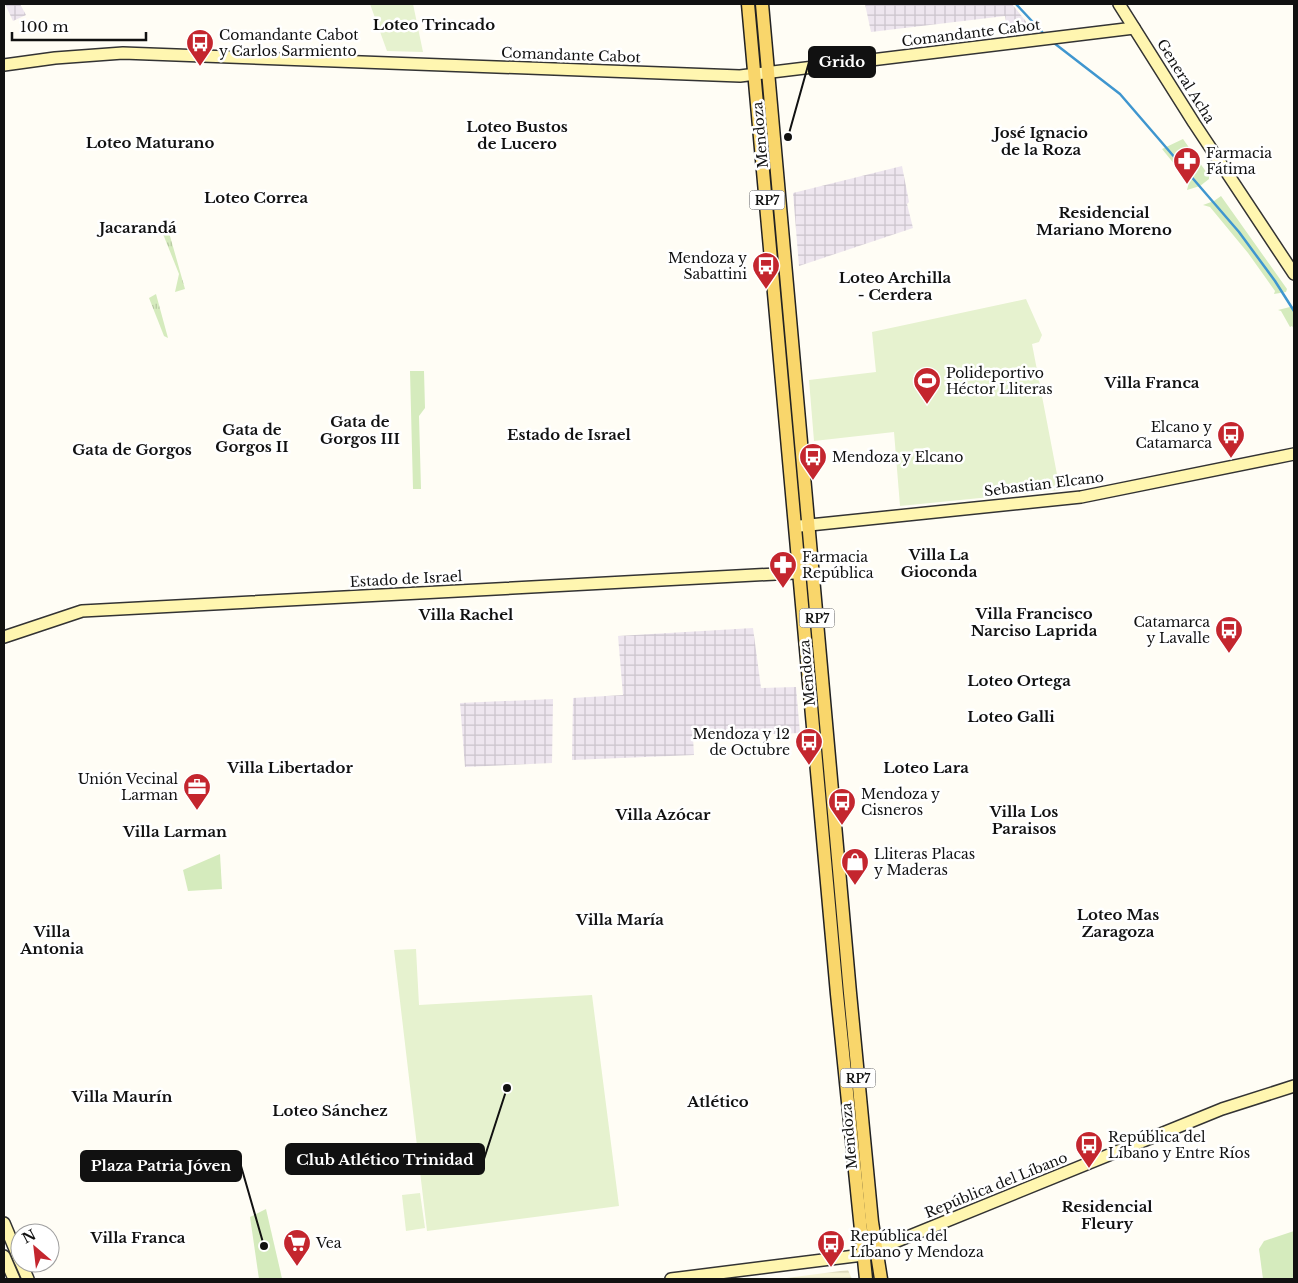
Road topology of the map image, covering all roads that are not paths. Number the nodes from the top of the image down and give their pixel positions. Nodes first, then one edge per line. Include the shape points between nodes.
1 (748, 4) edge
2 (762, 4) edge
3 (1119, 4) edge
4 (1134, 28) junction
5 (4, 65) edge
6 (770, 73) junction
7 (756, 74) junction
8 (1294, 274) edge
9 (1294, 454) edge
10 (809, 525) junction
11 (796, 526) junction
12 (813, 572) junction
13 (800, 573) junction
14 (4, 637) edge
15 (1294, 1086) edge
16 (4, 1224) edge
17 (10, 1238) edge
18 (876, 1250) junction
19 (863, 1255) junction
20 (4, 1256) edge
21 (14, 1279) edge
22 (671, 1279) edge
23 (866, 1279) edge
24 (881, 1279) edge

1 - 7 main road, Mendoza / RP7
2 - 6 main road, Mendoza / RP7
3 - 4 main road, General Acha
4 - 6 main road, Comandante Cabot
4 - 8 main road, General Acha
5 - 7 main road, Comandante Cabot via 123,53 740,76
6 - 7 main road, Comandante Cabot
6 - 10 main road, Mendoza / RP7
7 - 11 main road, Mendoza / RP7
9 - 10 main road, Sebastian Elcano via 1081,497
10 - 11 main road, Sebastian Elcano
10 - 12 main road, Mendoza / RP7
11 - 13 main road, Mendoza / RP7
12 - 13 main road, Estado de Israel
12 - 18 main road, Mendoza / RP7
13 - 14 main road, Estado de Israel via 82,611
13 - 19 main road, Mendoza / RP7
15 - 18 main road, República del Líbano via 1222,1109
16 - 17 main road
18 - 19 main road, República del Líbano
18 - 24 main road, Mendoza / RP7
19 - 22 main road, República del Líbano
19 - 23 main road, Mendoza / RP7
20 - 21 main road

